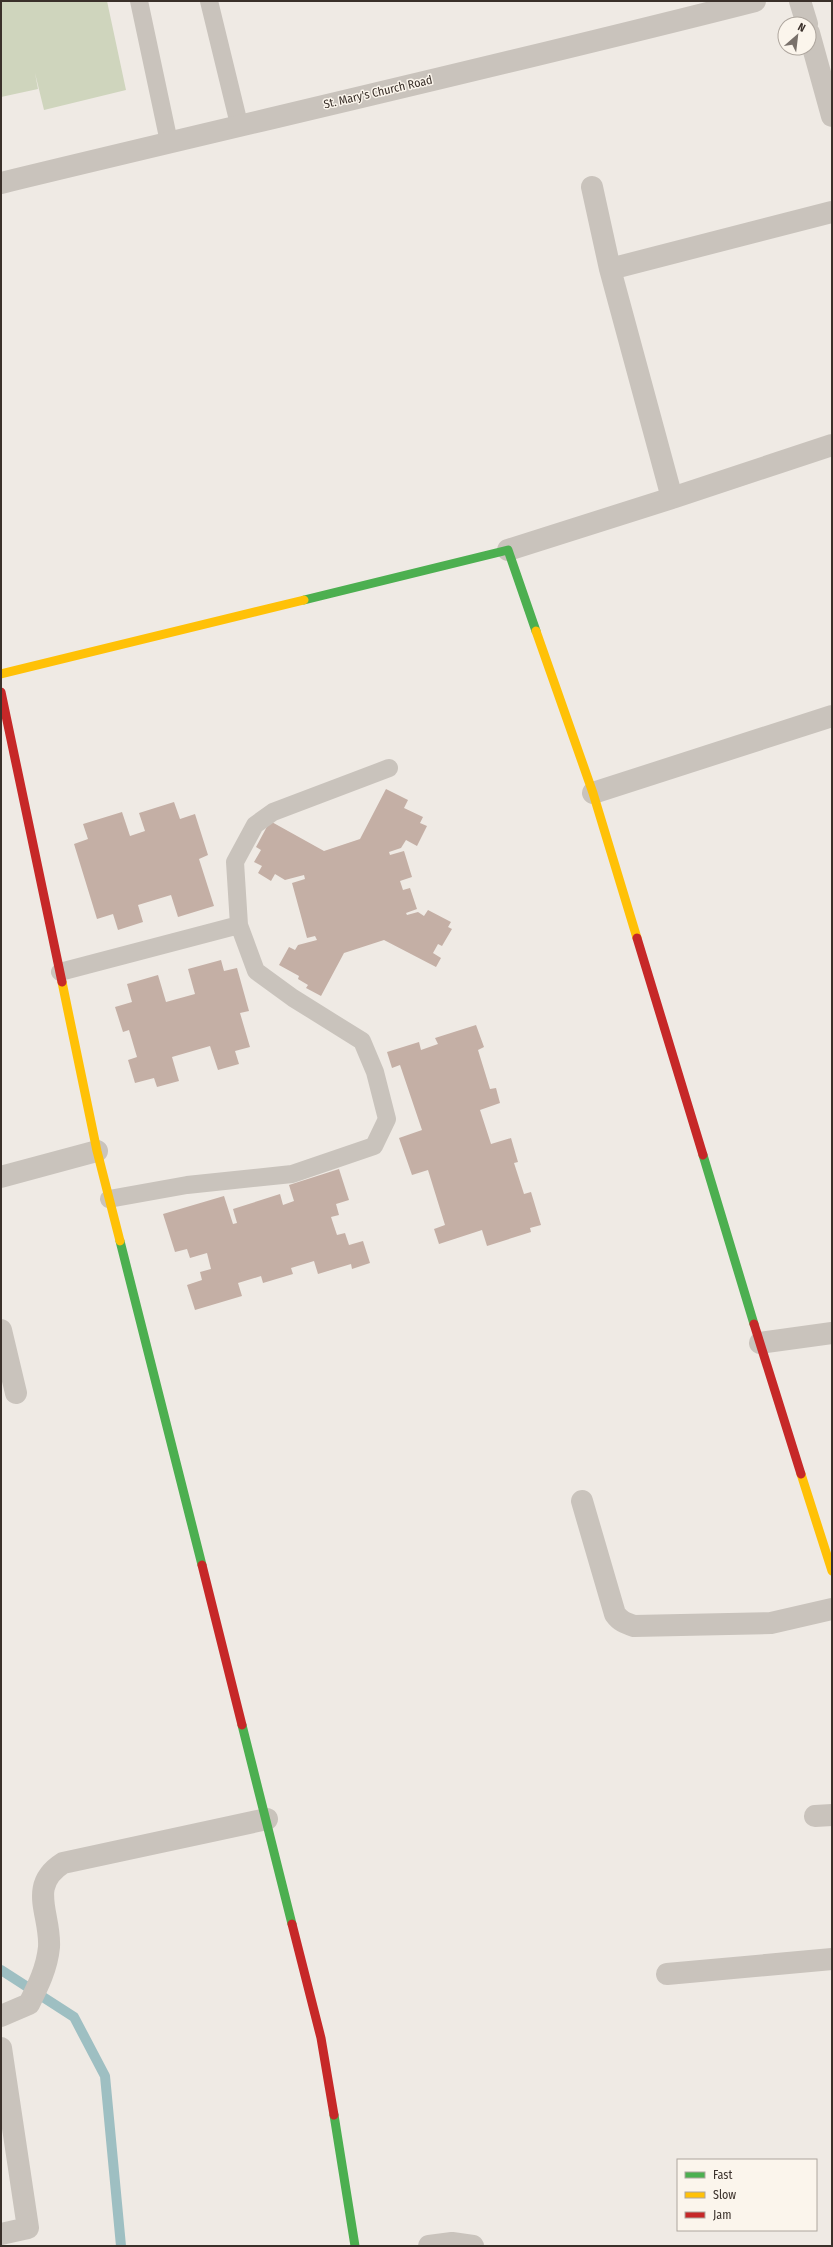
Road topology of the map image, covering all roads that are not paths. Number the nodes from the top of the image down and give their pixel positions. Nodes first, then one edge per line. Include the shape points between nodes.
1 (139, 1) edge
2 (209, 1) edge
3 (755, 1) edge
4 (800, 1) edge
5 (804, 16) edge
6 (815, 56) edge
7 (832, 116) edge
8 (239, 124) junction
9 (169, 142) junction
10 (1, 183) edge
11 (592, 187) dead end
12 (832, 212) edge
13 (610, 269) junction
14 (832, 445) edge
15 (672, 498) junction
16 (508, 550) junction
17 (1, 674) edge
18 (1, 692) edge
19 (832, 716) edge
20 (389, 768) dead end
21 (593, 792) junction
22 (239, 925) junction
23 (60, 972) junction
24 (97, 1151) junction
25 (1, 1176) edge
26 (109, 1199) junction
27 (1, 1330) edge
28 (832, 1333) edge
29 (760, 1343) junction
30 (16, 1393) dead end
31 (582, 1501) dead end
32 (832, 1571) edge
33 (832, 1609) edge
34 (267, 1819) junction
35 (832, 1959) edge
36 (666, 1974) dead end
37 (1, 2016) edge
38 (1, 2048) edge
39 (1, 2234) edge
40 (355, 2246) edge
41 (429, 2246) edge
42 (473, 2246) edge

1 - 9 lane
2 - 8 lane
3 - 8 street, St. Mary's Church Road via 547,54
4 - 5 street
6 - 7 street
8 - 9 street, St. Mary's Church Road
9 - 10 street, St. Mary's Church Road
11 - 13 street
12 - 13 street
13 - 15 street
14 - 15 street
15 - 16 street
16 - 17 street
16 - 21 street
18 - 23 street
19 - 21 street
20 - 22 lane via 273,812 255,825 235,862
21 - 29 street
22 - 23 lane
22 - 26 lane via 256,971 362,1041 376,1072 387,1119 374,1146 292,1174 187,1185
23 - 24 street
24 - 25 street
24 - 26 street
26 - 34 street
27 - 30 street
28 - 29 street
29 - 32 street
31 - 33 street via 615,1614 626,1624 634,1626 772,1623
34 - 37 street via 63,1863 55,1868 44,1883 42,1893 49,1936 44,1973 30,2004
34 - 40 street via 321,2038
35 - 36 street
38 - 39 street via 28,2228
41 - 42 street

